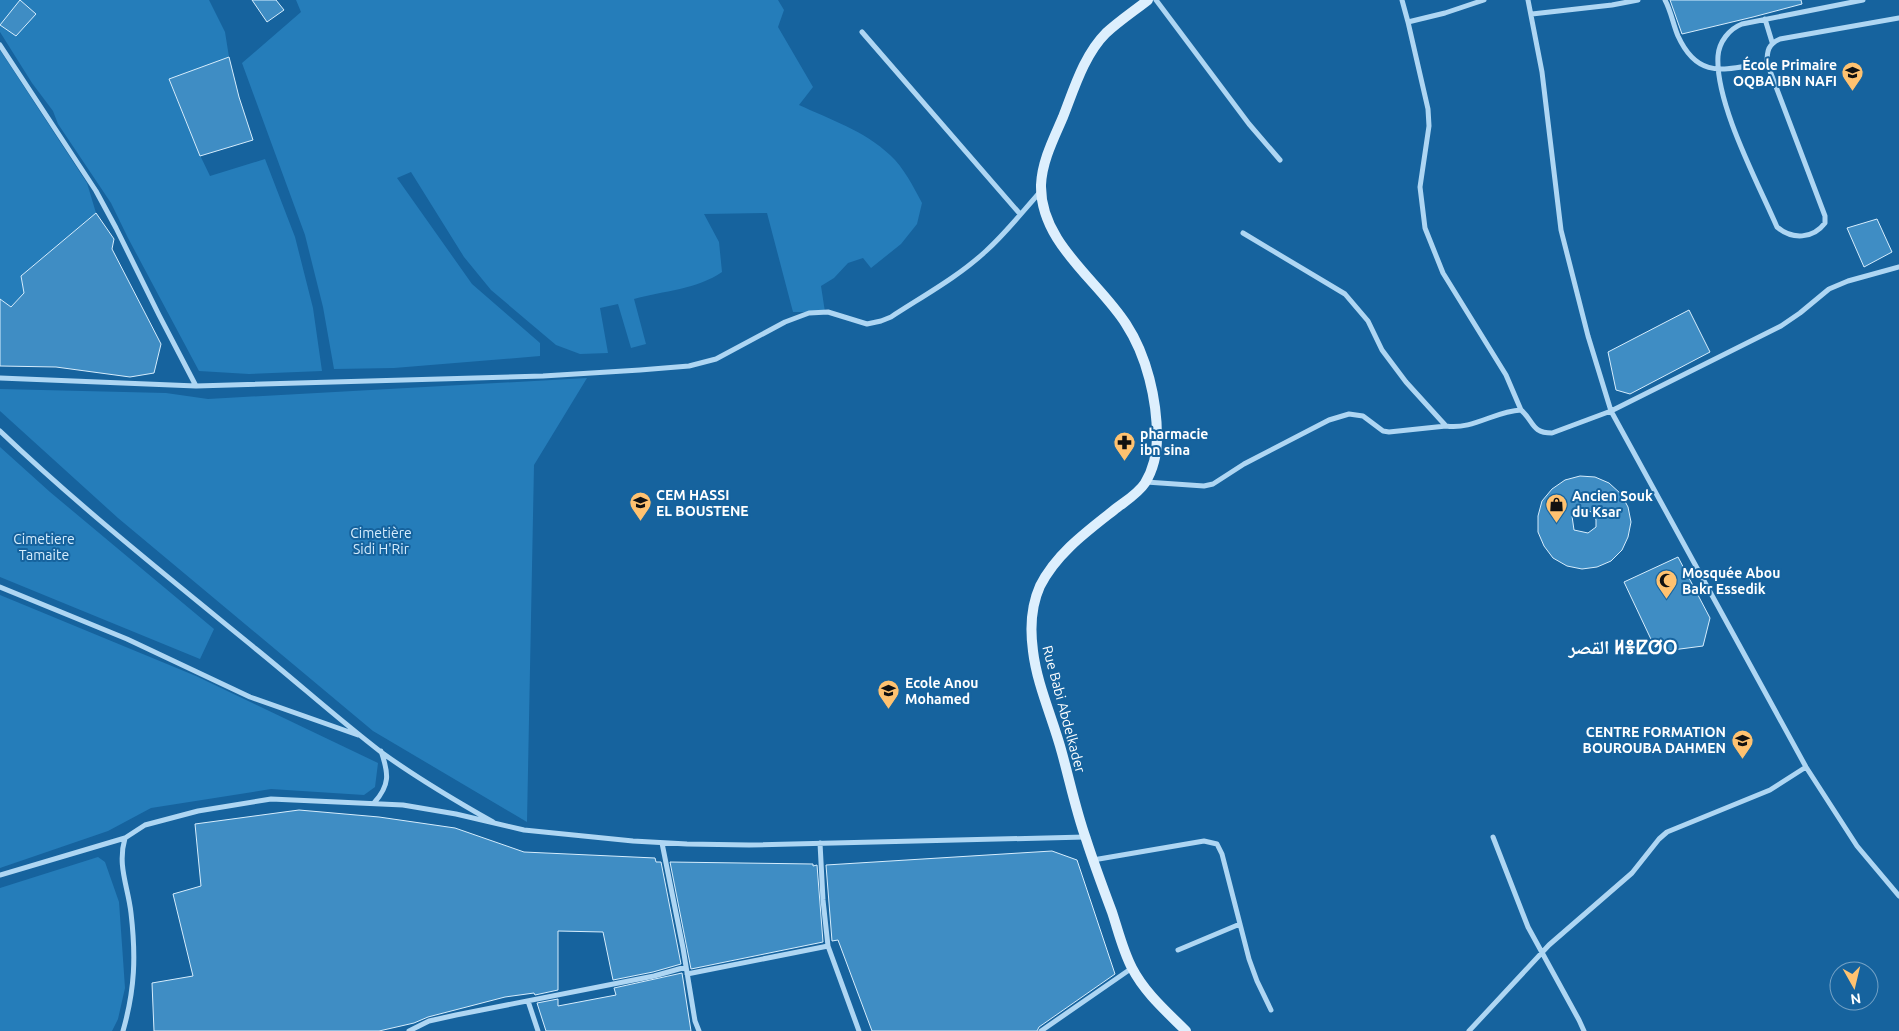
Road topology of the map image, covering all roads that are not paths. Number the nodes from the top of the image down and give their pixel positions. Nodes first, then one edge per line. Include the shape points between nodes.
1 (1148, 0) edge
2 (1156, 0) edge
3 (1402, 0) edge
4 (1484, 0) edge
5 (1528, 0) edge
6 (1638, 0) edge
7 (1664, 0) edge
8 (1827, 0) edge
9 (1863, 0) edge
10 (1828, 7) junction
11 (1532, 14) junction
12 (1899, 18) edge
13 (1765, 19) junction
14 (1408, 22) junction
15 (862, 32) dead end
16 (1772, 42) junction
17 (0, 45) edge
18 (1767, 64) junction
19 (1719, 69) junction
20 (1280, 160) dead end
21 (1042, 191) junction
22 (1020, 214) junction
23 (1243, 233) dead end
24 (1899, 267) edge
25 (0, 378) edge
26 (196, 386) junction
27 (1521, 410) junction
28 (1611, 411) junction
29 (1446, 426) junction
30 (0, 431) edge
31 (1146, 482) junction
32 (0, 586) edge
33 (363, 737) junction
34 (381, 751) junction
35 (1806, 767) junction
36 (374, 803) junction
37 (500, 825) junction
38 (1085, 837) junction
39 (1493, 837) dead end
40 (125, 838) junction
41 (820, 842) junction
42 (662, 843) junction
43 (1093, 860) junction
44 (0, 874) edge
45 (1899, 896) edge
46 (1240, 924) junction
47 (828, 946) junction
48 (1178, 950) dead end
49 (1542, 953) junction
50 (686, 967) junction
51 (1132, 968) junction
52 (687, 974) junction
53 (528, 1001) junction
54 (1271, 1010) dead end
55 (123, 1031) edge
56 (409, 1031) edge
57 (538, 1031) edge
58 (699, 1031) edge
59 (859, 1031) edge
60 (1041, 1031) edge
61 (1186, 1031) edge
62 (1469, 1031) edge
63 (1584, 1031) edge

1 - 21 main road, Rue Babi Abdelkader via 1106,33 1085,63 1047,154
2 - 20 street
3 - 14 street
4 - 14 street
5 - 11 street
6 - 11 street
7 - 19 street via 1683,46 1700,65
8 - 10 street
9 - 10 street
10 - 13 street
11 - 28 street via 1561,230
12 - 16 street
13 - 16 street
13 - 19 street via 1733,28 1719,52
14 - 27 street via 1429,117 1420,187 1425,228 1443,273 1506,375
15 - 22 street
16 - 18 street
17 - 26 street via 96,191
18 - 19 street
18 - 19 street via 1825,216 1826,223 1820,230 1808,235 1785,234 1777,227 1724,101
21 - 22 street
21 - 31 main road, Rue Babi Abdelkader via 1046,214 1060,242 1106,296 1127,325 1141,353 1152,393 1157,433 1155,455
22 - 26 street via 1003,235 955,276 891,317 867,324 828,312 809,313 705,363 542,376
23 - 29 street via 1344,294 1368,321 1382,350 1406,382
24 - 28 street via 1848,280 1829,289 1781,326
25 - 26 street
27 - 28 street via 1543,433 1552,433
27 - 29 street via 1467,426
28 - 35 street
29 - 31 street via 1389,432 1363,416 1348,414 1329,420 1244,464 1213,484
30 - 33 street via 109,529
31 - 38 main road, Rue Babi Abdelkader via 1065,551 1049,570 1038,590 1034,607 1031,627 1034,658
32 - 33 street via 128,639 250,697
33 - 34 street
34 - 36 street via 387,785
34 - 37 street via 453,800
35 - 45 street via 1857,846
35 - 49 street via 1770,790 1667,832 1632,873
36 - 37 street via 427,808
36 - 40 street via 262,801 198,811 145,825
37 - 42 street
38 - 41 street
38 - 43 main road, Rue Babi Abdelkader
39 - 49 street via 1528,927
40 - 44 street
40 - 55 street via 121,859 135,948 134,980
41 - 42 street via 749,845
41 - 47 street
42 - 50 street
43 - 46 street via 1204,841 1217,844
43 - 51 main road, Rue Babi Abdelkader
46 - 48 street
46 - 54 street via 1256,981
47 - 52 street
47 - 59 street
49 - 62 street
49 - 63 street
50 - 52 street
50 - 53 street
51 - 60 street
51 - 61 main road, Rue Babi Abdelkader via 1145,989
52 - 58 street
53 - 56 street via 429,1021
53 - 57 street

